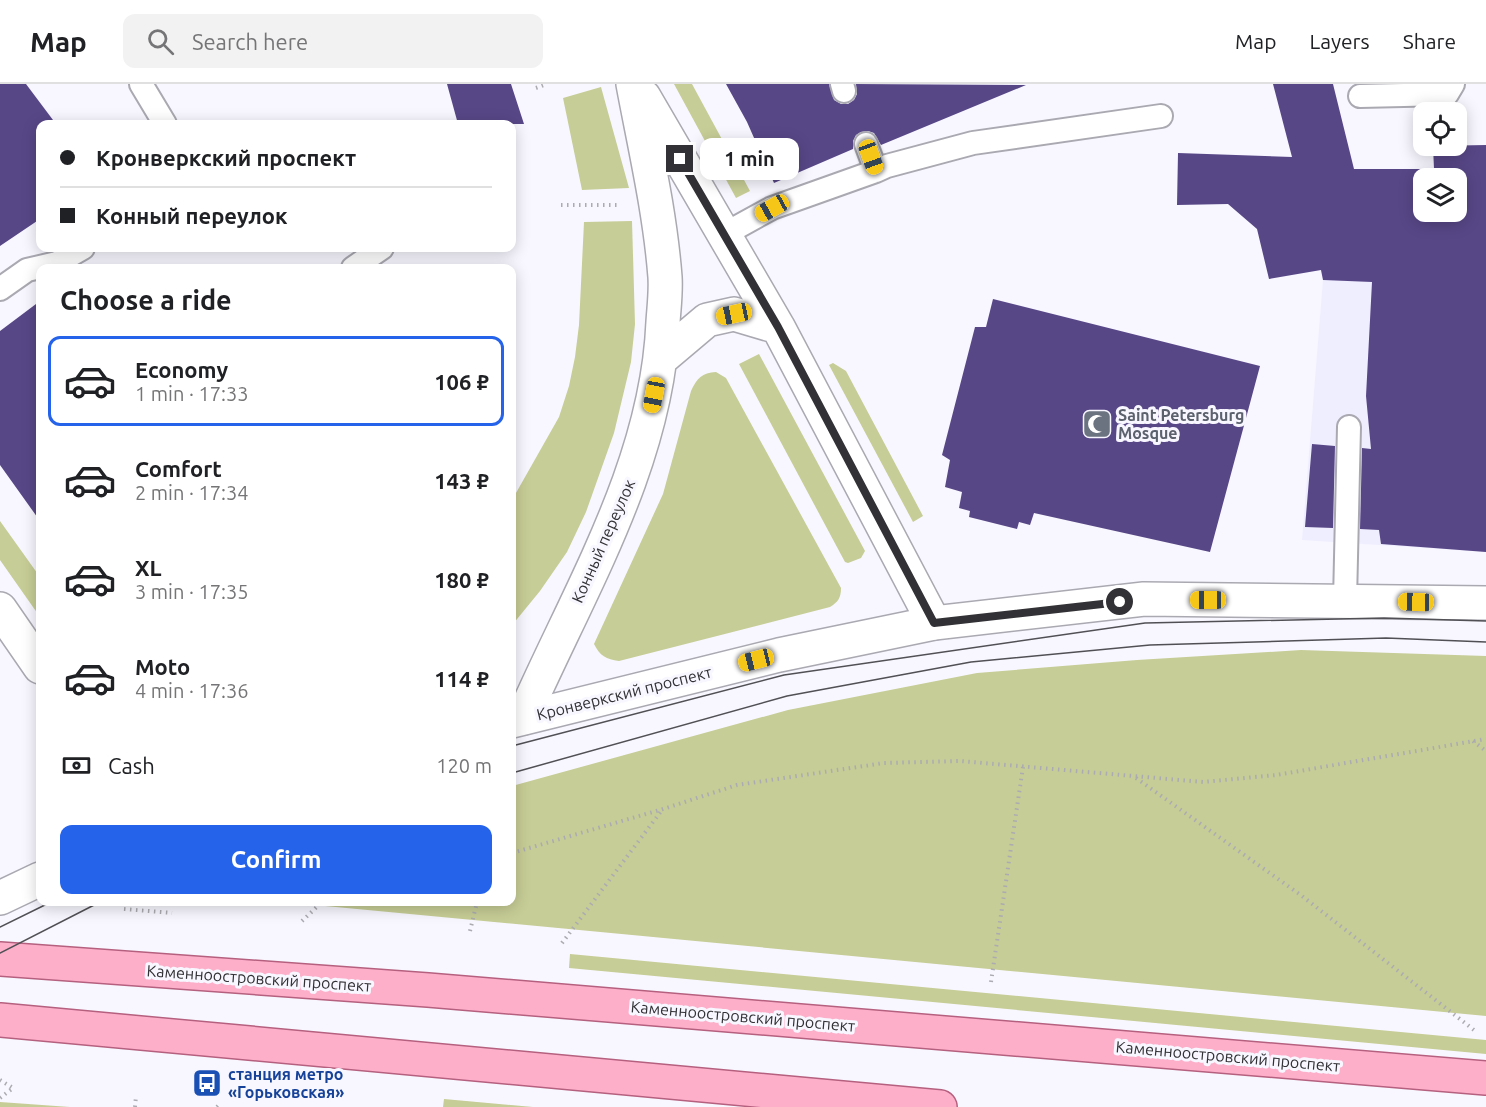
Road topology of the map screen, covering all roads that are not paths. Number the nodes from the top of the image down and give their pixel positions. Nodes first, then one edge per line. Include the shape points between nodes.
1 (141, 84) edge
2 (635, 84) edge
3 (1453, 84) edge
4 (1360, 96) dead end
5 (1161, 116) dead end
6 (163, 120) edge
7 (866, 144) dead end
8 (876, 171) junction
9 (723, 235) junction
10 (78, 252) edge
11 (376, 252) edge
12 (62, 264) edge
13 (359, 264) edge
14 (36, 269) edge
15 (0, 289) edge
16 (778, 327) junction
17 (662, 358) junction
18 (1349, 427) dead end
19 (1345, 601) junction
20 (1486, 603) edge
21 (0, 609) edge
22 (934, 623) junction
23 (36, 661) edge
24 (517, 719) edge
25 (36, 881) edge
26 (0, 898) edge
27 (0, 959) edge
28 (0, 1020) edge
29 (1486, 1078) edge
30 (940, 1107) edge

1 - 6 lane
2 - 9 street, Конный переулок
2 - 17 street, Конный переулок via 665,279
3 - 4 lane via 1447,94
5 - 8 lane via 973,143
7 - 8 lane
8 - 9 lane via 772,208
9 - 16 street, Конный переулок
10 - 12 lane
11 - 13 lane
14 - 15 lane via 27,270
16 - 17 street via 734,314 707,320
16 - 22 street, Конный переулок
17 - 24 street, Конный переулок via 647,432 627,493
18 - 19 lane
19 - 20 street, Кронверкский проспект
19 - 22 street, Кронверкский проспект via 1144,599
21 - 23 street
22 - 24 street, Кронверкский проспект via 779,654
25 - 26 street
27 - 29 main road, Каменноостровский проспект via 428,990
28 - 30 main road

